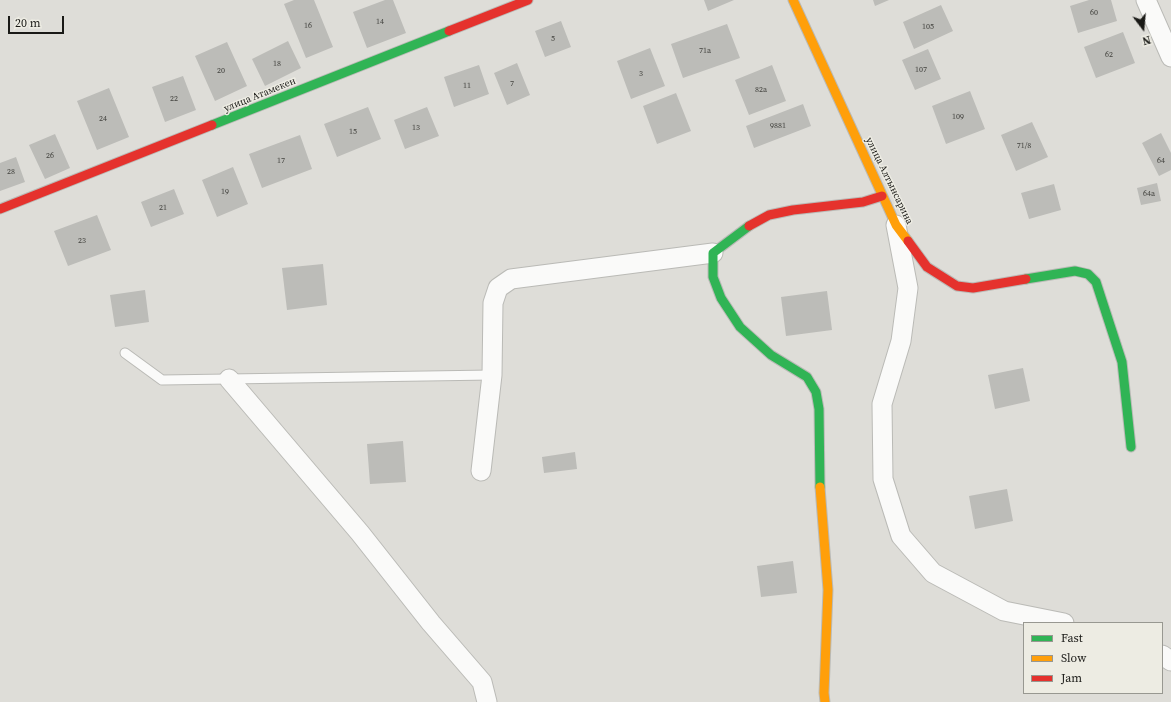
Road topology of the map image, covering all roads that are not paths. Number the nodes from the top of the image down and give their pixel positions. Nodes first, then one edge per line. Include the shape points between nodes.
1 (528, 0) edge
2 (793, 0) edge
3 (1146, 0) edge
4 (1171, 57) edge
5 (882, 196) junction
6 (0, 209) edge
7 (896, 226) junction
8 (713, 253) junction
9 (125, 353) dead end
10 (492, 375) junction
11 (229, 379) junction
12 (1132, 447) dead end
13 (480, 471) dead end
14 (1059, 622) edge
15 (488, 702) edge
16 (825, 702) edge

1 - 6 street, улица Атамекен
2 - 5 street, улица Алтынсарина
3 - 4 street
5 - 7 street, улица Алтынсарина
5 - 8 street via 862,202 769,215
7 - 12 street, улица Алтынсарина via 927,266 957,286 973,288 1075,271 1088,274 1096,282 1122,362
7 - 14 street via 908,288 901,341 882,404 883,479 901,536 933,573 1004,611
8 - 10 street via 511,279 498,288 493,303
8 - 16 street via 713,277 721,298 740,327 771,355 807,377 816,392 819,410 819,481 828,590
9 - 11 lane via 162,380
10 - 11 lane
10 - 13 street
11 - 15 street via 482,682

